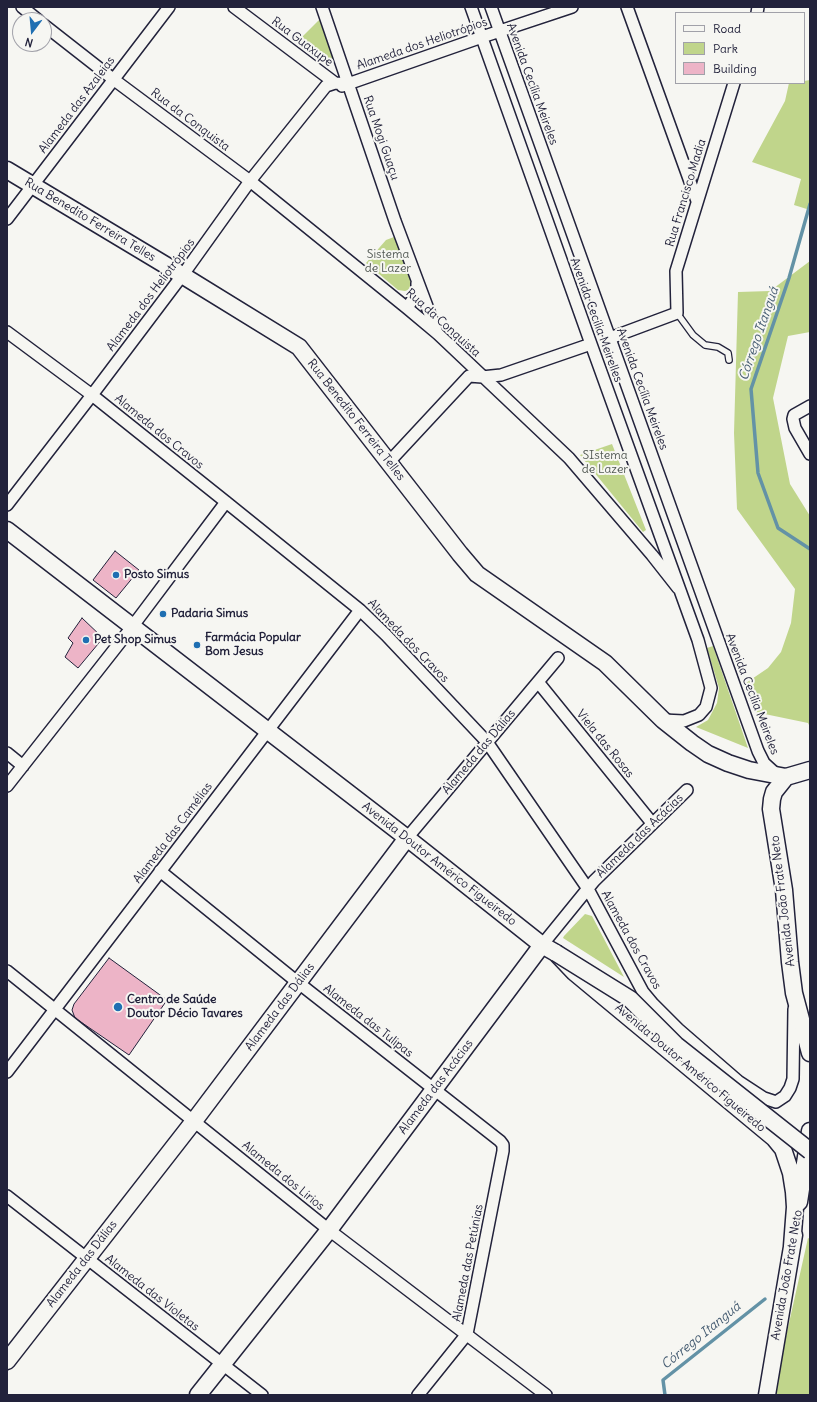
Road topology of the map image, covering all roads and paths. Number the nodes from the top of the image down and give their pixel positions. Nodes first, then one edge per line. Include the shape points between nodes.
1 (169, 7) edge
2 (234, 7) edge
3 (322, 7) edge
4 (471, 7) edge
5 (491, 7) edge
6 (572, 7) edge
7 (626, 7) edge
8 (52, 31) edge
9 (499, 31) junction
10 (481, 37) junction
11 (113, 79) junction
12 (335, 83) junction
13 (349, 84) junction
14 (734, 84) edge
15 (314, 101) junction
16 (7, 170) edge
17 (250, 182) junction
18 (32, 186) junction
19 (697, 201) junction
20 (7, 219) edge
21 (182, 275) junction
22 (417, 278) junction
23 (407, 308) junction
24 (677, 313) junction
25 (7, 332) edge
26 (438, 334) junction
27 (610, 338) junction
28 (590, 344) junction
29 (729, 360) dead end
30 (482, 377) junction
31 (92, 395) junction
32 (810, 406) edge
33 (810, 454) edge
34 (389, 462) junction
35 (226, 502) junction
36 (7, 505) edge
37 (7, 530) edge
38 (678, 588) junction
39 (360, 610) junction
40 (132, 627) junction
41 (716, 634) junction
42 (698, 640) junction
43 (558, 658) dead end
44 (538, 682) junction
45 (663, 720) junction
46 (268, 730) junction
47 (487, 742) junction
48 (7, 754) edge
49 (23, 766) junction
50 (810, 770) edge
51 (781, 776) junction
52 (7, 786) edge
53 (687, 790) dead end
54 (652, 823) junction
55 (407, 838) junction
56 (160, 871) junction
57 (588, 889) junction
58 (542, 945) junction
59 (556, 953) junction
60 (7, 971) edge
61 (299, 983) junction
62 (794, 993) junction
63 (55, 1009) junction
64 (810, 1053) edge
65 (7, 1072) edge
66 (434, 1090) junction
67 (194, 1121) junction
68 (810, 1131) edge
69 (503, 1145) joint
70 (810, 1151) edge
71 (7, 1196) edge
72 (329, 1230) junction
73 (792, 1246) junction
74 (86, 1258) junction
75 (467, 1334) junction
76 (7, 1361) edge
77 (222, 1364) junction
78 (198, 1395) edge
79 (262, 1395) edge
80 (418, 1395) edge
81 (546, 1395) edge
82 (767, 1395) edge

1 - 11 street, Alameda das Azaleias
2 - 12 street, Rua Guaxupe
3 - 13 street, Rua Mogi Guaçu
4 - 10 street, Avenida Cecilia Meirelles
5 - 9 street, Avenida Cecília Meireles
6 - 9 street, Alameda dos Heliotrópios
7 - 19 street
8 - 11 street, Rua da Conquista
9 - 10 street, Alameda dos Heliotrópios
9 - 27 street, Avenida Cecília Meireles
10 - 13 street, Alameda dos Heliotrópios
10 - 28 street, Avenida Cecilia Meirelles
11 - 17 street, Rua da Conquista
11 - 18 street, Alameda das Azaleias
12 - 13 street, Alameda dos Heliotrópios
12 - 15 street, Alameda dos Heliotrópios via 326,86
13 - 15 street, Alameda dos Heliotrópios via 331,90
13 - 22 street, Rua Mogi Guaçu
14 - 19 street, Rua Francisco Madia
15 - 17 street, Alameda dos Heliotrópios
16 - 18 main road, Rua Benedito Ferreira Telles
17 - 21 street, Alameda dos Heliotrópios
17 - 23 street, Rua da Conquista
18 - 20 street, Alameda das Azaleias
18 - 21 main road, Rua Benedito Ferreira Telles
19 - 24 street, Rua Francisco Madia via 676,271
21 - 31 street, Alameda dos Heliotrópios
21 - 34 main road, Rua Benedito Ferreira Telles via 299,347
22 - 23 street, Rua Mogi Guaçu via 415,296
22 - 26 street, Rua Mogi Guaçu
23 - 26 street, Rua da Conquista
24 - 27 street
24 - 29 lane via 692,335 705,345 718,347 728,353
25 - 31 street, Alameda dos Cravos
26 - 30 street, Rua da Conquista
27 - 41 street, Avenida Cecília Meireles
28 - 30 street via 502,374
28 - 38 street, Avenida Cecilia Meirelles
30 - 34 street via 470,376
30 - 38 street, Rua da Conquista via 569,458
31 - 35 street, Alameda dos Cravos
31 - 36 street, Alameda dos Heliotrópios
32 - 33 street via 794,415 793,419 795,428
34 - 45 main road, Rua Benedito Ferreira Telles via 478,574 605,663
35 - 39 street, Alameda dos Cravos
35 - 40 street
37 - 40 main road, Avenida Doutor Américo Figueiredo
38 - 42 street, Avenida Cecilia Meirelles
39 - 46 street, Alameda das Camélias
39 - 47 street, Alameda dos Cravos
40 - 46 main road, Avenida Doutor Américo Figueiredo
40 - 49 street
41 - 42 street
41 - 51 street, Avenida Cecília Meireles via 758,751 764,764
42 - 45 street, Avenida Cecilia Meirelles via 711,688 706,707 699,715 684,721
43 - 44 street, Alameda das Dálias
44 - 47 street, Alameda das Dálias
44 - 54 street, Viela das Rosas
45 - 51 main road, Rua Benedito Ferreira Telles via 708,754 748,770
46 - 55 main road, Avenida Doutor Américo Figueiredo
46 - 56 street, Alameda das Camélias
47 - 55 street, Alameda das Dálias
47 - 57 street, Alameda dos Cravos
48 - 49 street
49 - 52 street
50 - 51 main road
51 - 62 main road, Avenida João Frate Neto via 774,792 771,809 784,890
53 - 54 street, Alameda das Acácias
54 - 57 street, Alameda das Acácias
55 - 58 main road, Avenida Doutor Américo Figueiredo
55 - 61 main road, Alameda das Dálias
56 - 61 street, Alameda das Tulipas
56 - 63 street, Alameda das Camélias
57 - 58 street, Alameda das Acácias
57 - 62 street, Alameda dos Cravos via 643,992 666,1018 738,1081 764,1098 776,1102 785,1096 793,1078
58 - 59 main road, Avenida Doutor Américo Figueiredo
58 - 66 main road, Alameda das Acácias
59 - 70 main road, bridge via 630,998 676,1045
59 - 73 main road, Avenida Doutor Américo Figueiredo via 574,972 774,1138 783,1149 793,1185 795,1207
60 - 63 street, Alameda dos Lirios
61 - 66 street, Alameda das Tulipas
61 - 67 main road, Alameda das Dálias
62 - 64 main road, Avenida João Frate Neto
63 - 65 street, Alameda das Camélias
63 - 67 street, Alameda dos Lirios
66 - 69 street, Alameda das Tulipas
66 - 72 main road, Alameda das Acácias
67 - 72 street, Alameda dos Lirios
67 - 74 main road, Alameda das Dálias
68 - 73 main road, Avenida João Frate Neto
69 - 75 street, Alameda das Petúnias
71 - 74 street, Alameda das Violetas
72 - 75 street, Alameda dos Lirios
72 - 77 main road, Alameda das Acácias
73 - 82 main road, Avenida João Frate Neto
74 - 76 main road, Alameda das Dálias
74 - 77 street, Alameda das Violetas
75 - 80 street, Alameda das Petúnias
75 - 81 street, Alameda dos Lirios
77 - 78 main road, Alameda das Acácias
77 - 79 street, Alameda das Violetas

